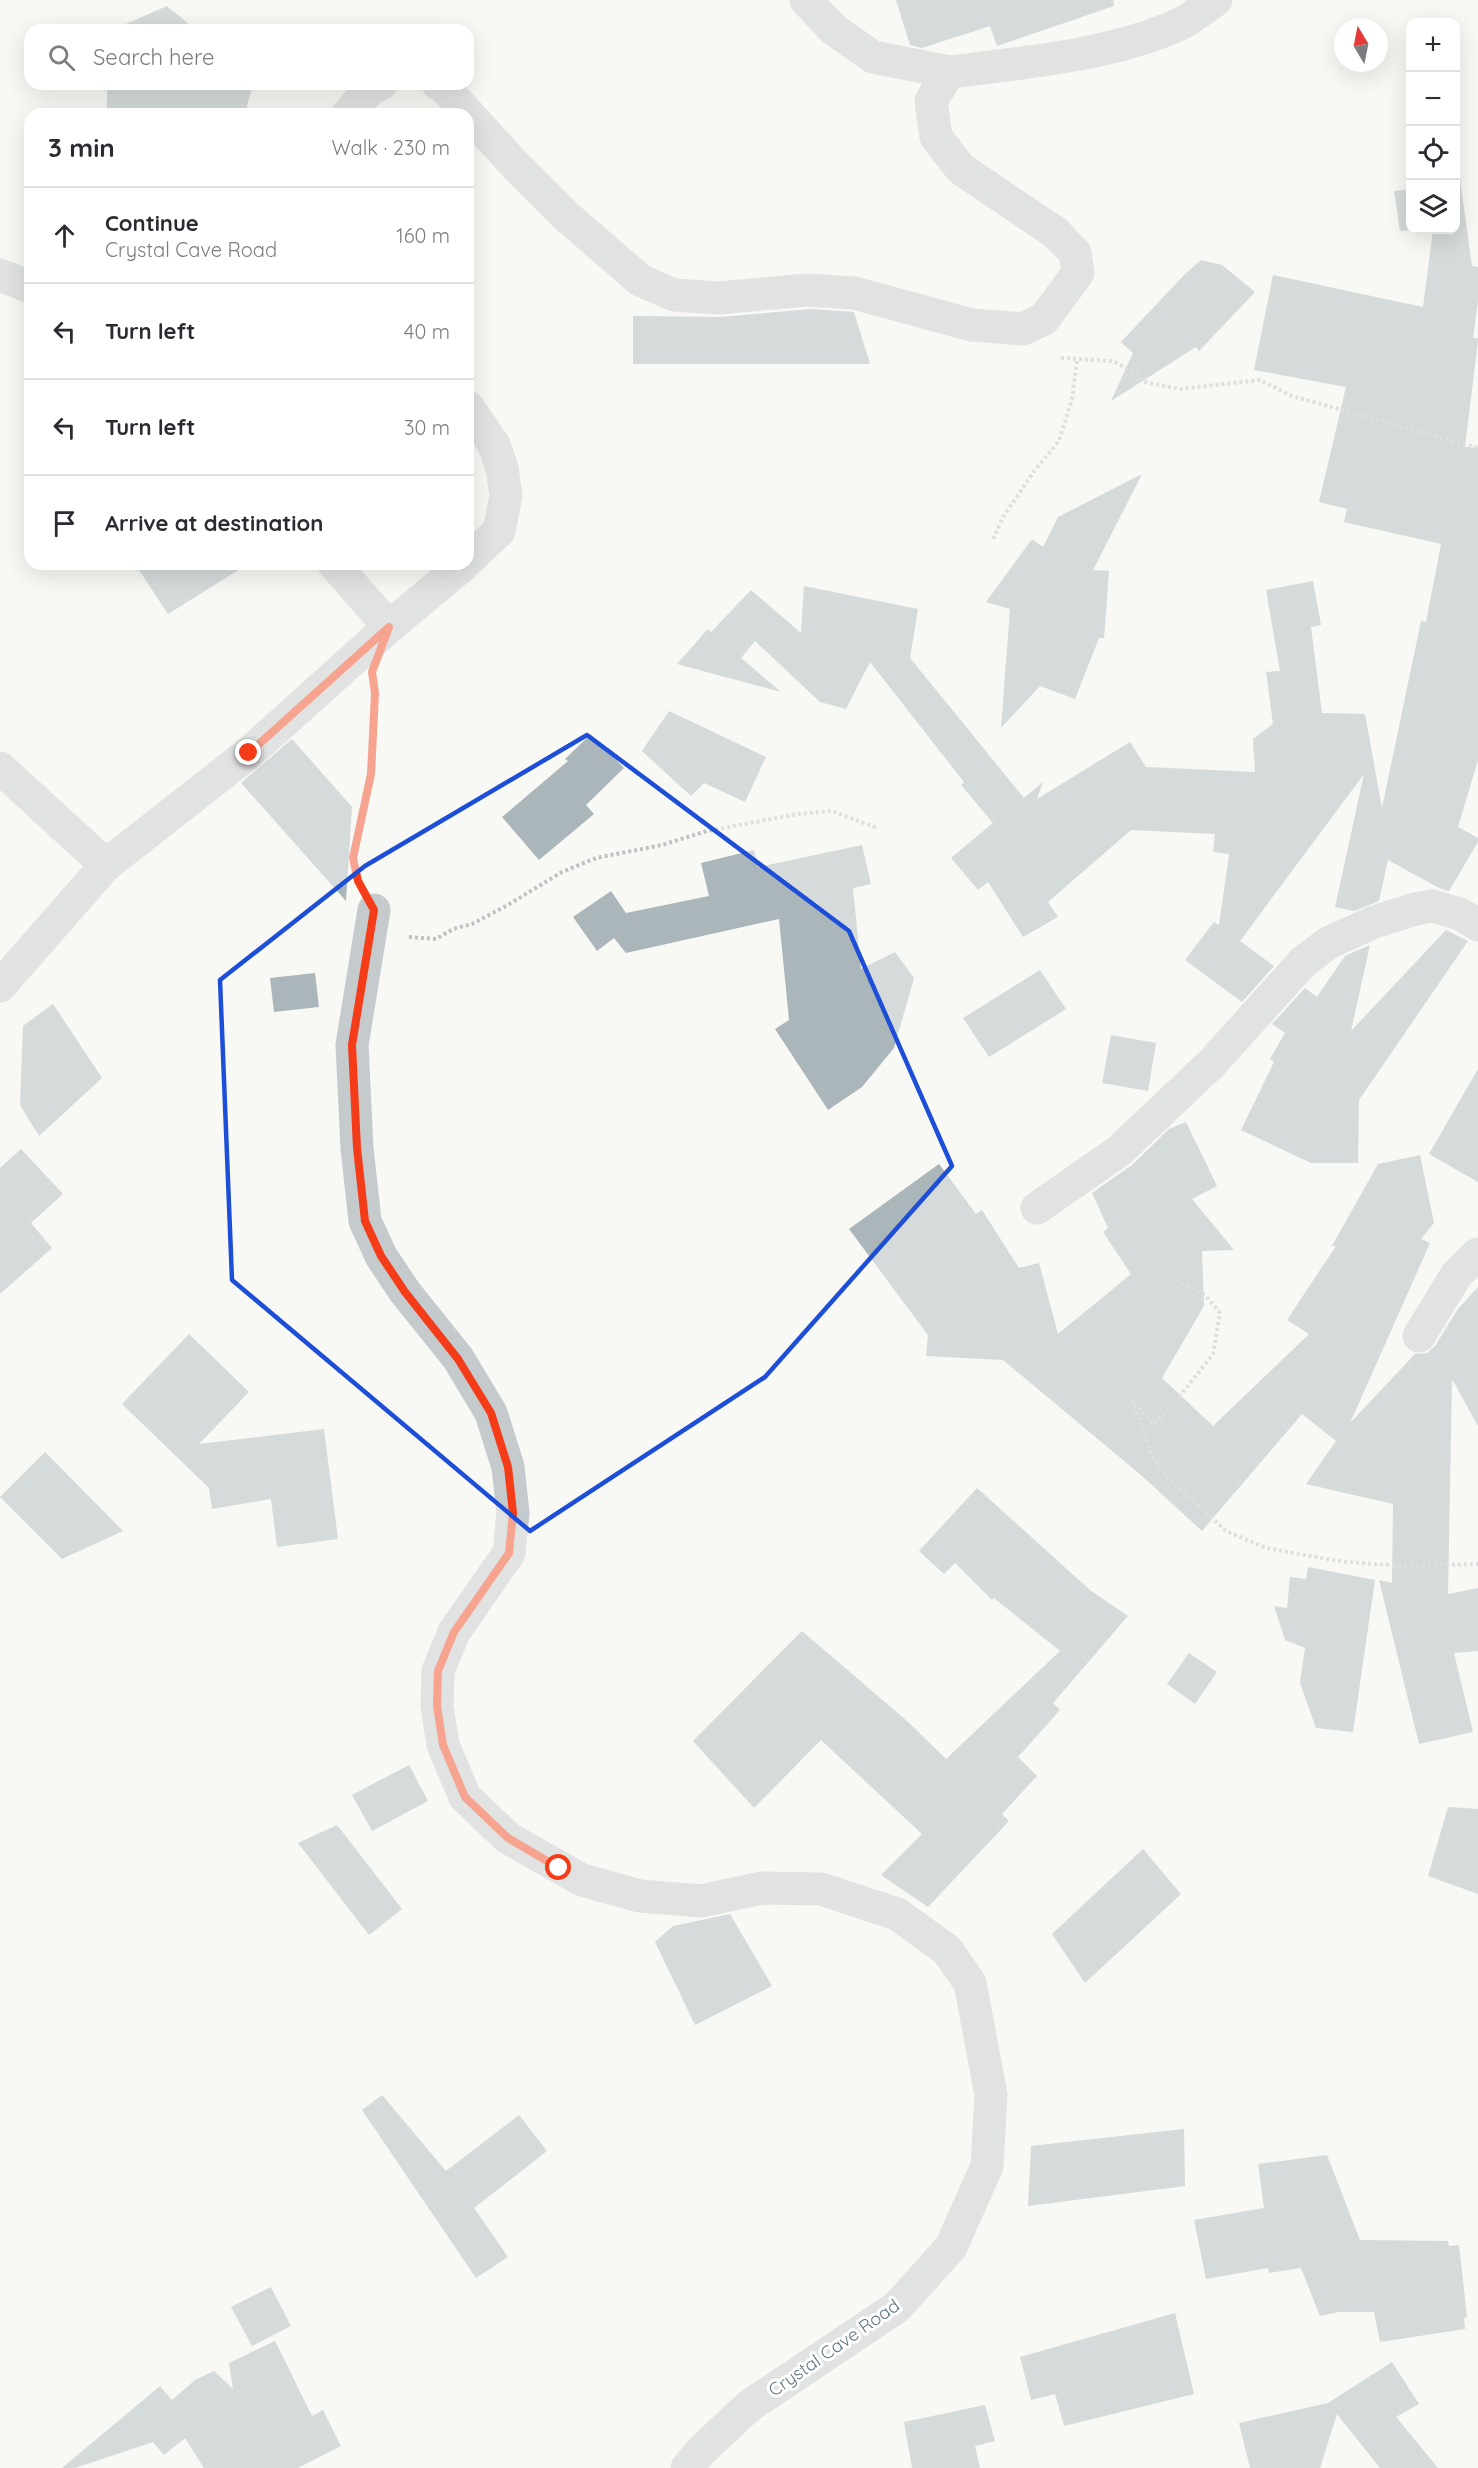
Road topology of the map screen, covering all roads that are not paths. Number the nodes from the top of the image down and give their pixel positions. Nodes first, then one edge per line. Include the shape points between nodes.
1 (806, 0) edge
2 (1216, 0) edge
3 (949, 72) junction
4 (369, 90) edge
5 (447, 90) edge
6 (353, 108) edge
7 (463, 108) edge
8 (474, 120) edge
9 (0, 275) edge
10 (24, 285) edge
11 (474, 416) edge
12 (474, 554) edge
13 (339, 570) edge
14 (457, 570) edge
15 (389, 627) junction
16 (0, 768) edge
17 (106, 865) junction
18 (374, 910) road end
19 (1478, 925) edge
20 (0, 986) edge
21 (1037, 1208) dead end
22 (1478, 1254) edge
23 (1419, 1336) dead end
24 (687, 2468) edge

1 - 3 street via 833,29 873,57
2 - 3 street via 1182,22 1126,43
3 - 8 street via 931,101 936,137 961,169 1056,233 1075,253 1077,273 1061,299 1044,319 1023,329 972,325 854,293 807,290 718,298 674,295 640,280 614,259 515,165
4 - 6 street
5 - 7 street
9 - 10 street
11 - 12 street via 494,445 506,496 498,531
13 - 15 street
14 - 15 street
15 - 17 street via 249,753
16 - 17 street
17 - 20 street
18 - 24 street, Crystal Cave Road via 352,1045 365,1221 381,1256 458,1359 491,1413 508,1467 513,1513 509,1553 454,1632 438,1671 437,1706 443,1745 465,1797 508,1838 582,1880 640,1896 701,1901 762,1888 821,1889 897,1914 947,1950 970,1983 991,2096 987,2166 951,2247 897,2307 749,2406
19 - 21 street via 1460,914 1432,906 1374,922 1328,943 1303,962 1212,1063 1119,1151
22 - 23 street via 1457,1274

